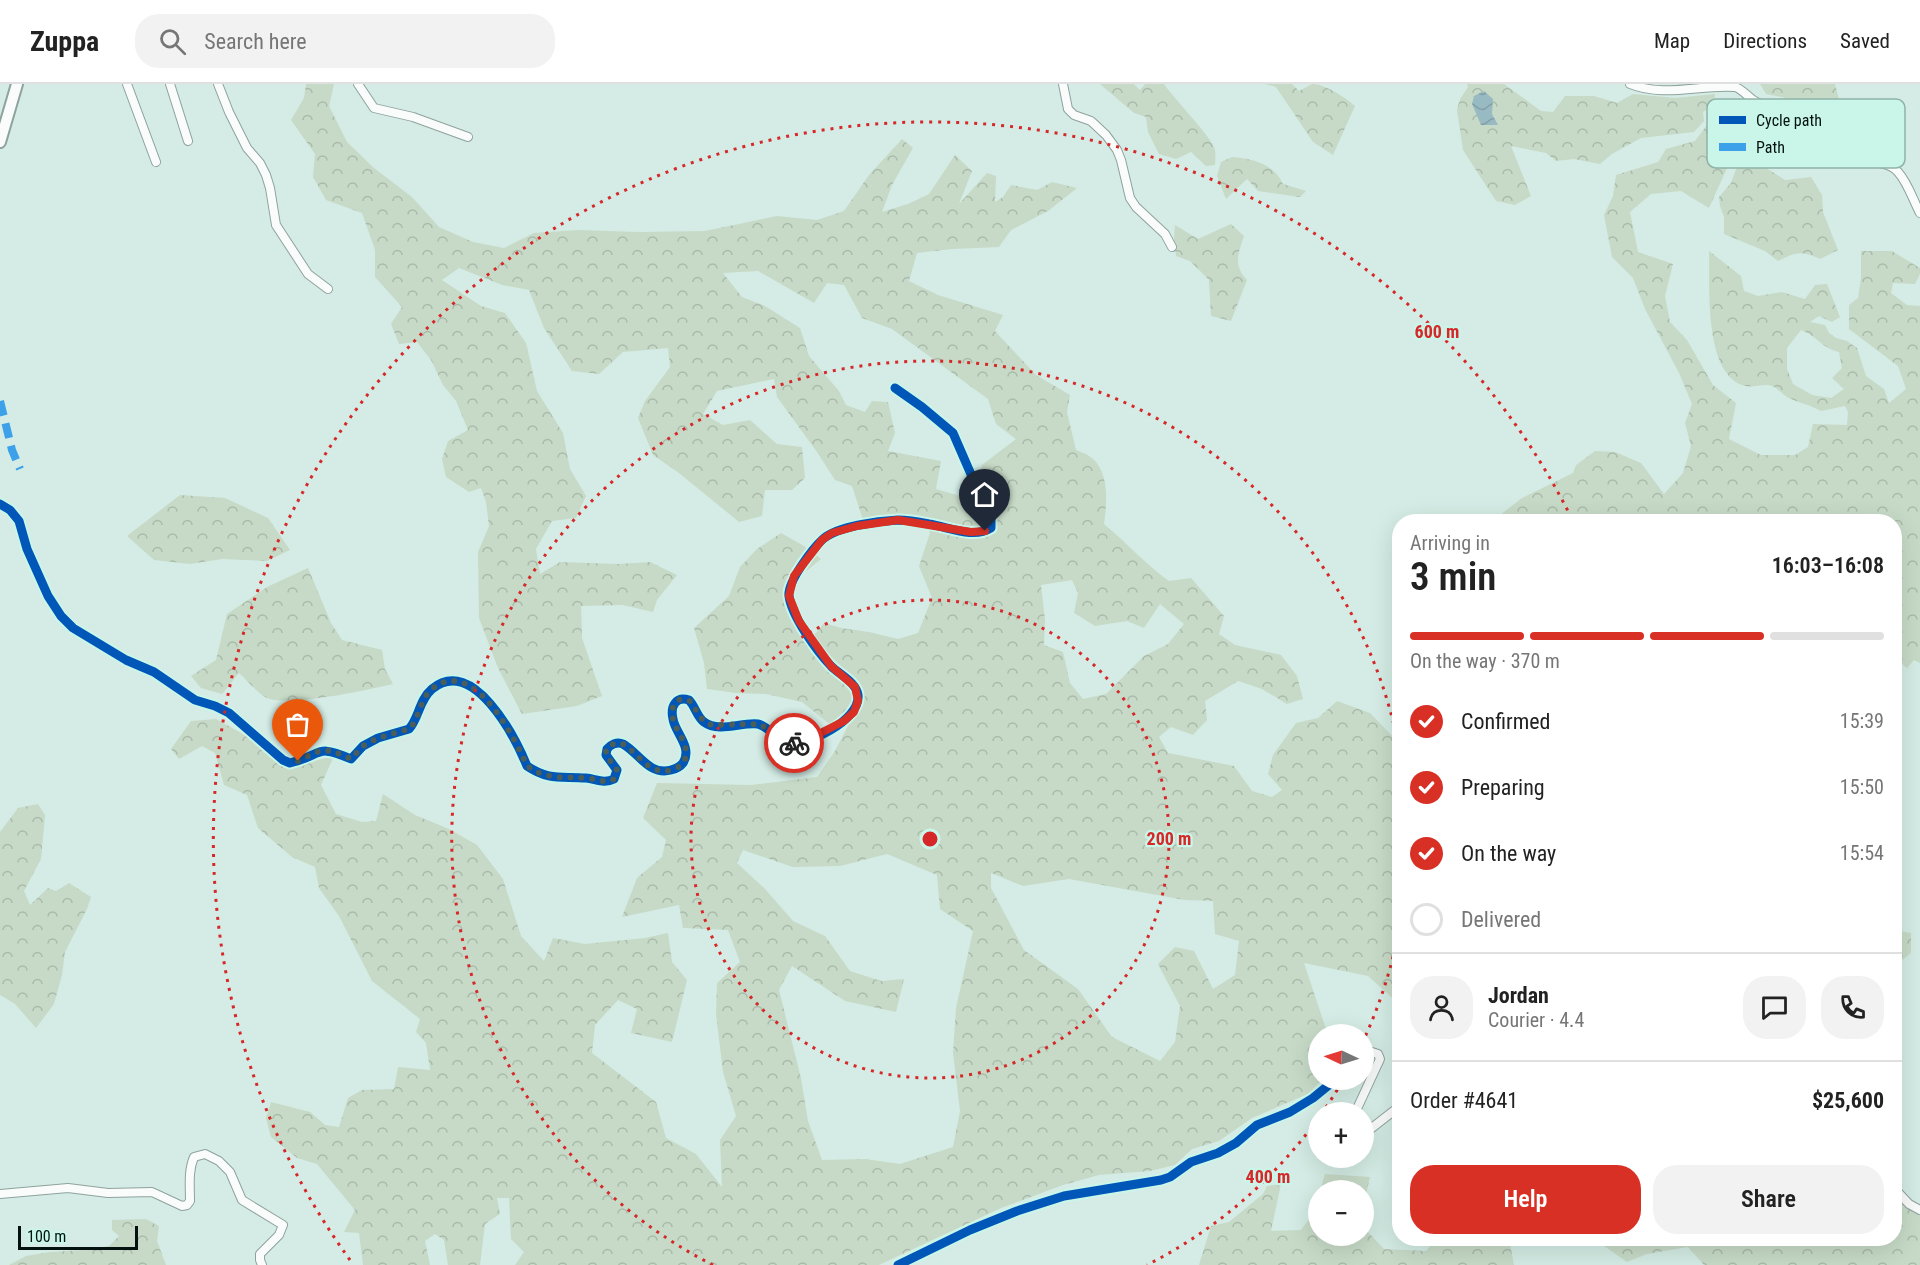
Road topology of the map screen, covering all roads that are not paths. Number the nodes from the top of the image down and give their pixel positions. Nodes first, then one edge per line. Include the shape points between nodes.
1 (17, 84) edge
2 (127, 84) edge
3 (170, 84) edge
4 (218, 84) edge
5 (358, 84) edge
6 (1063, 84) edge
7 (1630, 84) edge
8 (1753, 99) edge
9 (468, 137) dead end
10 (188, 141) dead end
11 (0, 142) edge
12 (156, 162) dead end
13 (1892, 168) edge
14 (1920, 213) edge
15 (1172, 247) dead end
16 (328, 289) dead end
17 (895, 388) dead end
18 (0, 504) edge
19 (1374, 1053) edge
20 (1374, 1072) edge
21 (1323, 1090) edge
22 (1392, 1112) edge
23 (1374, 1126) edge
24 (0, 1194) edge
25 (1902, 1197) edge
26 (1920, 1210) edge
27 (262, 1265) edge
28 (897, 1265) edge

1 - 11 street
2 - 12 street
3 - 10 street
4 - 16 street via 247,148 266,175 276,225 308,274
5 - 9 street via 374,108
6 - 15 street via 1068,109 1091,121 1106,135 1117,150 1130,198 1165,234
7 - 8 street via 1656,89 1723,84 1737,87
13 - 14 street via 1899,173
17 - 18 street via 953,433 991,515 991,528 971,532 898,520 832,533 794,576 789,596 799,621 820,653 855,687 858,695 854,712 820,734 794,743 783,741 760,724 704,722 689,700 683,698 673,705 672,712 684,744 683,763 667,771 656,769 623,744 610,745 606,755 617,774 607,783 549,777 527,766 516,742 482,694 458,681 434,687 409,729 378,738 351,759 330,750 290,763 283,760 229,713 195,700 154,672 73,628 48,596 19,522
19 - 20 street via 1380,1059
21 - 28 street via 1290,1112 1257,1125 1236,1143 1191,1162 1170,1177 1064,1196 1017,1211
22 - 23 street
24 - 27 street via 68,1188 108,1193 152,1192 182,1206 190,1201 194,1157 205,1154 230,1172 242,1200 283,1225 279,1235 260,1254
25 - 26 street

